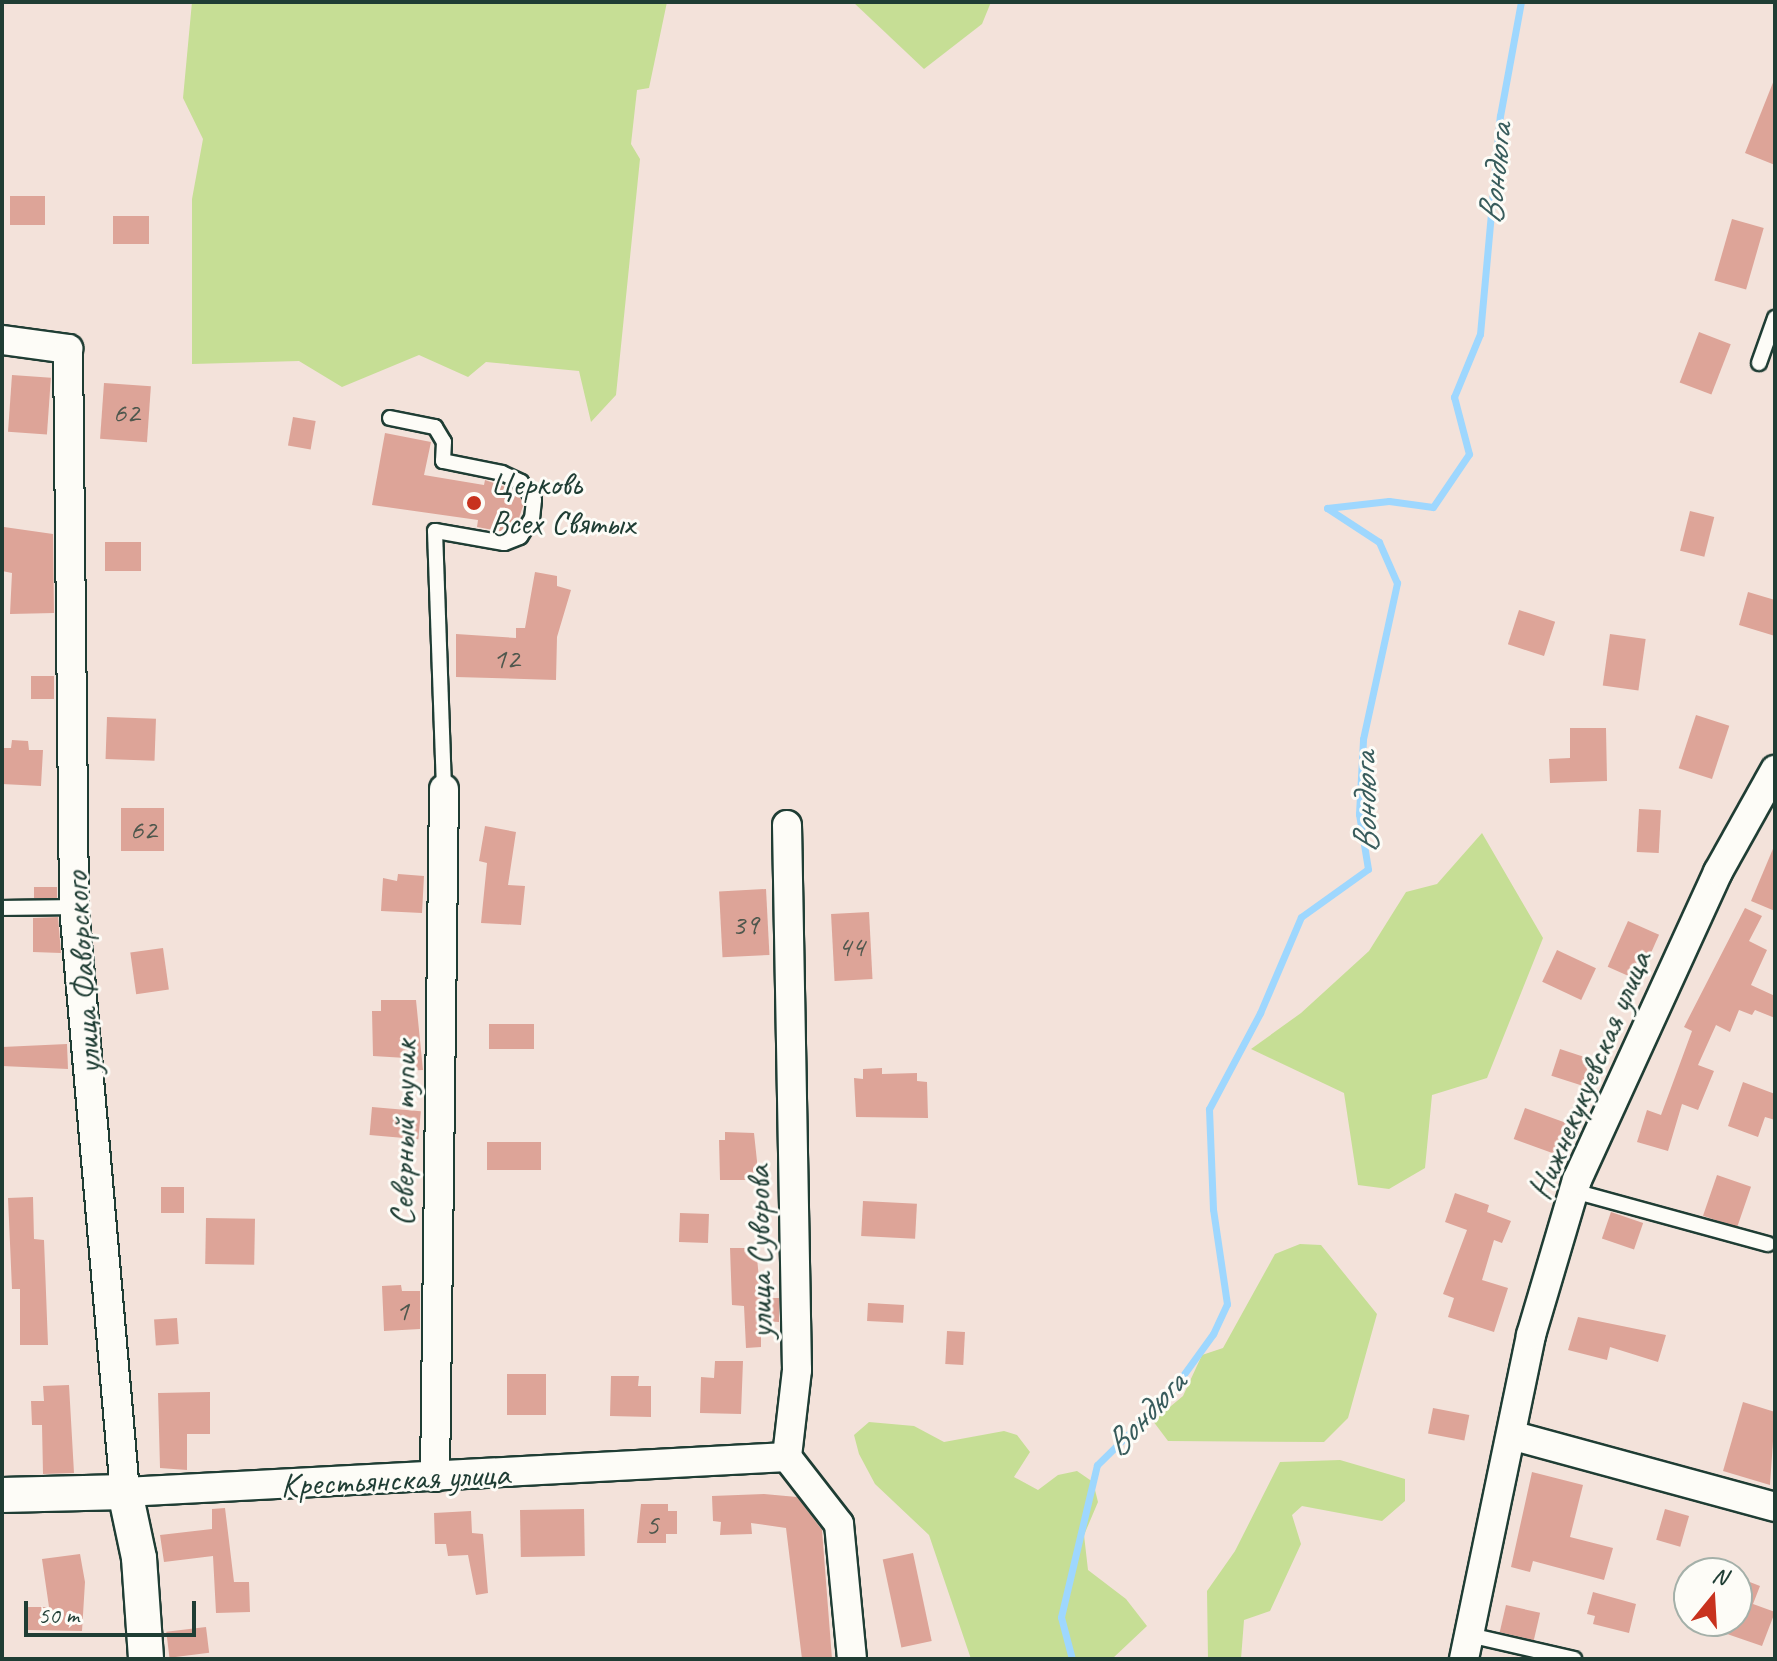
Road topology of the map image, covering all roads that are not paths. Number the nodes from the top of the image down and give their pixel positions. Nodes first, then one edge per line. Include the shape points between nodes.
1 (1775, 318) edge
2 (2, 340) edge
3 (1759, 363) dead end
4 (390, 418) dead end
5 (1775, 770) edge
6 (444, 789) joint
7 (787, 825) dead end
8 (74, 907) junction
9 (2, 908) edge
10 (1574, 1191) junction
11 (1768, 1244) dead end
12 (1514, 1436) junction
13 (787, 1457) junction
14 (435, 1477) junction
15 (125, 1492) junction
16 (2, 1495) edge
17 (1775, 1507) edge
18 (1467, 1647) edge
19 (146, 1659) edge
20 (852, 1659) edge
21 (1574, 1659) edge

1 - 3 lane
2 - 8 street, улица Фаворского via 68,349
4 - 6 lane via 435,427 444,442 443,461 502,473 521,482 534,500 532,518 520,537 504,543 435,531
5 - 10 street, Нижнекукуевская улица via 1718,872 1639,1036
6 - 14 street, Северный тупик
7 - 13 street, улица Суворова via 797,1370
8 - 9 lane
8 - 15 street, улица Фаворского
10 - 11 lane
10 - 12 street, Нижнекукуевская улица via 1531,1335
12 - 17 street
12 - 18 street, Нижнекукуевская улица
13 - 14 street, Крестьянская улица
13 - 20 street via 839,1524
14 - 15 street, Крестьянская улица
15 - 16 street, Крестьянская улица
15 - 19 street, улица Фаворского via 139,1558
18 - 21 lane

